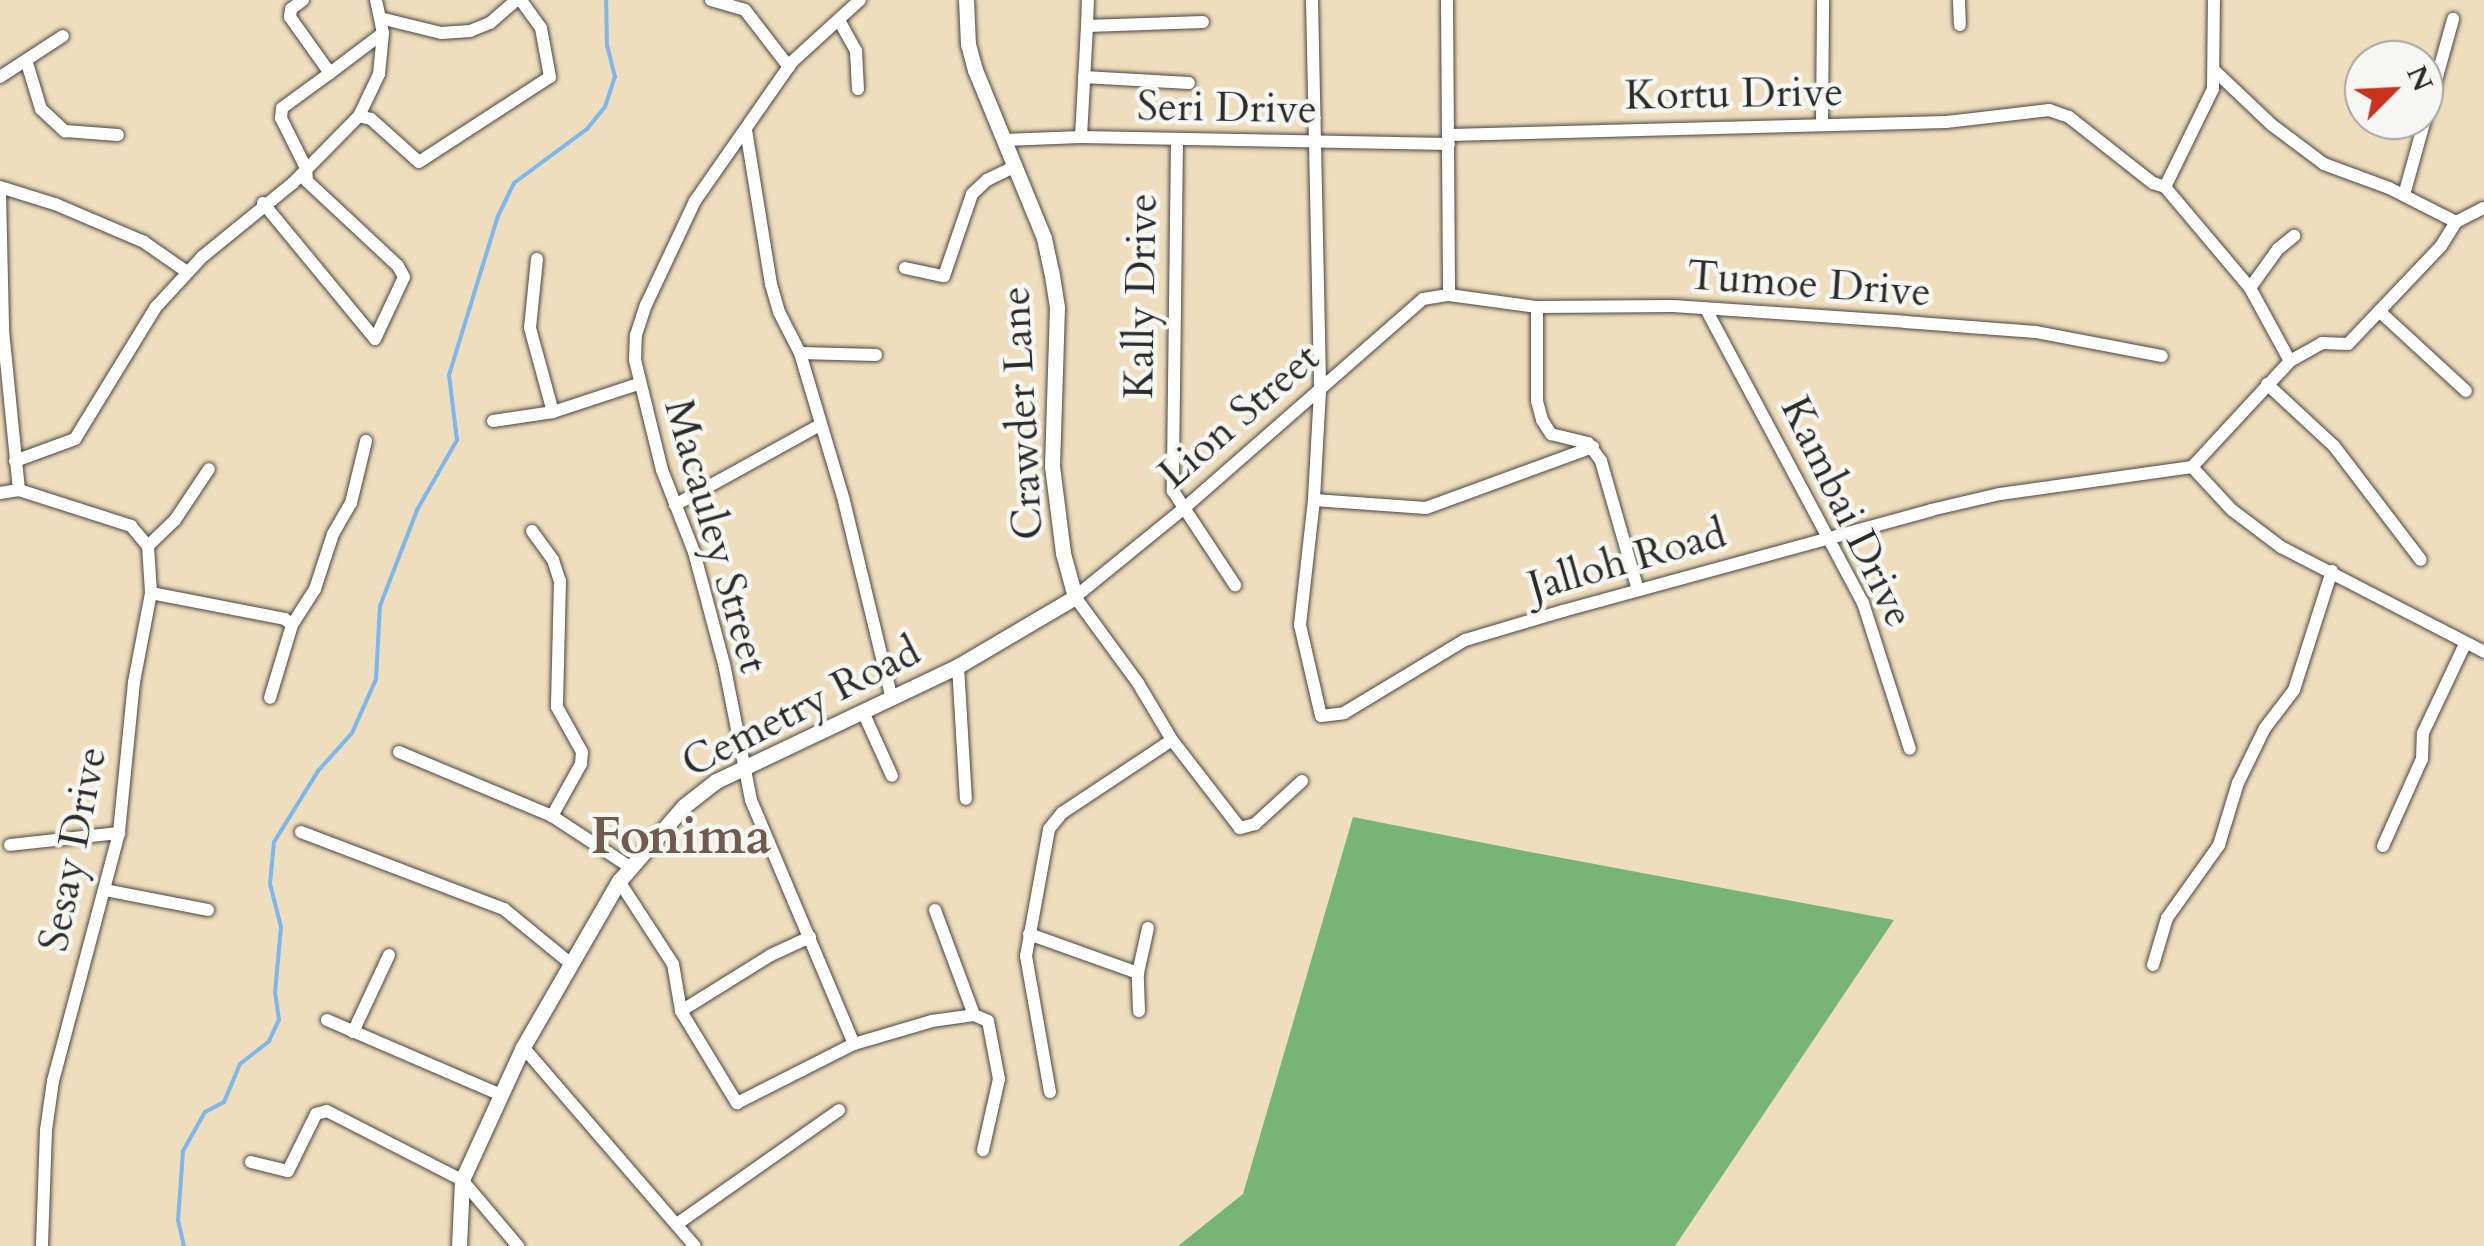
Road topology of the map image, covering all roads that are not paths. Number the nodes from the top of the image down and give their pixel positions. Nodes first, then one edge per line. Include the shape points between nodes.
1 (303, 0) edge
2 (377, 0) edge
3 (518, 0) edge
4 (711, 0) edge
5 (860, 0) edge
6 (966, 0) edge
7 (1088, 0) edge
8 (1312, 0) edge
9 (1447, 0) edge
10 (1823, 0) edge
11 (1960, 0) edge
12 (2214, 0) edge
13 (380, 18) junction
14 (2453, 19) dead end
15 (840, 22) junction
16 (1204, 22) dead end
17 (1087, 26) junction
18 (1960, 26) dead end
19 (383, 33) junction
20 (63, 36) dead end
21 (27, 64) junction
22 (788, 67) junction
23 (2215, 71) junction
24 (330, 73) junction
25 (0, 77) edge
26 (1084, 77) junction
27 (1189, 83) dead end
28 (858, 89) dead end
29 (359, 116) junction
30 (1822, 124) junction
31 (746, 130) junction
32 (118, 135) dead end
33 (1081, 136) junction
34 (1004, 140) junction
35 (1177, 140) junction
36 (1450, 140) junction
37 (1314, 142) junction
38 (1014, 167) junction
39 (306, 168) junction
40 (2165, 187) junction
41 (0, 190) edge
42 (2404, 195) junction
43 (264, 204) junction
44 (2484, 208) edge
45 (2456, 222) junction
46 (2294, 236) dead end
47 (537, 259) dead end
48 (905, 268) dead end
49 (187, 272) junction
50 (2250, 288) junction
51 (1450, 295) junction
52 (1537, 307) junction
53 (1707, 311) junction
54 (2379, 311) junction
55 (800, 352) junction
56 (876, 356) dead end
57 (2162, 356) dead end
58 (2290, 362) junction
59 (638, 384) junction
60 (2267, 384) junction
61 (2466, 390) dead end
62 (1320, 391) junction
63 (553, 412) junction
64 (493, 421) dead end
65 (818, 426) junction
66 (366, 441) dead end
67 (1593, 447) junction
68 (15, 460) junction
69 (2192, 467) junction
70 (209, 468) dead end
71 (19, 490) junction
72 (0, 493) edge
73 (1314, 500) junction
74 (675, 504) junction
75 (1182, 510) junction
76 (532, 531) dead end
77 (1830, 537) junction
78 (148, 546) junction
79 (2422, 560) dead end
80 (2332, 571) junction
81 (1234, 585) dead end
82 (1638, 590) junction
83 (151, 593) junction
84 (1075, 597) junction
85 (292, 625) junction
86 (2465, 644) junction
87 (2484, 652) edge
88 (958, 666) junction
89 (891, 696) junction
90 (270, 698) dead end
91 (863, 712) junction
92 (1172, 740) junction
93 (1910, 749) dead end
94 (399, 752) dead end
95 (742, 768) junction
96 (892, 776) dead end
97 (1302, 781) dead end
98 (966, 798) dead end
99 (552, 816) junction
100 (301, 832) dead end
101 (119, 833) junction
102 (10, 845) dead end
103 (2383, 846) dead end
104 (630, 866) junction
105 (619, 882) junction
106 (105, 890) junction
107 (208, 910) dead end
108 (935, 910) dead end
109 (1148, 928) dead end
110 (1029, 934) junction
111 (810, 936) junction
112 (388, 955) dead end
113 (570, 963) junction
114 (2154, 966) dead end
115 (1138, 973) junction
116 (1139, 1011) dead end
117 (681, 1012) junction
118 (974, 1016) junction
119 (326, 1020) dead end
120 (353, 1032) junction
121 (854, 1044) junction
122 (523, 1047) junction
123 (1050, 1092) dead end
124 (499, 1094) junction
125 (839, 1110) dead end
126 (983, 1150) dead end
127 (251, 1162) dead end
128 (462, 1180) junction
129 (677, 1224) junction
130 (42, 1246) edge
131 (459, 1246) edge
132 (518, 1246) edge
133 (695, 1246) edge

1 - 24 street via 290,17
2 - 13 street
3 - 13 street via 470,32 442,33
3 - 29 street via 541,28 550,77 419,162 372,119
4 - 22 street via 746,10
5 - 15 street, Macauley Street
6 - 34 street, Crawder Lane via 968,44
7 - 17 street
8 - 37 street, Jalloh Road
9 - 36 street
10 - 30 street
11 - 18 street
12 - 23 street
13 - 19 street
14 - 42 street
15 - 22 street, Macauley Street
15 - 28 street via 856,51
16 - 17 street
17 - 26 street
19 - 24 street
19 - 29 street via 379,74
20 - 21 street
21 - 25 street
21 - 32 street via 40,110 65,130
22 - 31 street, Macauley Street
23 - 40 street via 2201,118
23 - 42 street via 2324,164
24 - 39 street via 282,108
26 - 27 street
26 - 33 street
29 - 39 street
30 - 36 street, Kortu Drive
30 - 40 street, Kortu Drive via 1946,122 2049,110
31 - 55 street via 772,284
31 - 59 street, Macauley Street via 695,201 646,305 636,335
33 - 34 street, Seri Drive
33 - 35 street, Seri Drive
34 - 38 street, Crawder Lane
35 - 37 street, Seri Drive
35 - 75 street, Kally Drive via 1170,463
36 - 37 street, Seri Drive
36 - 51 street
37 - 62 street, Jalloh Road
38 - 48 street via 972,194 944,276
38 - 84 street, Crawder Lane via 1044,238 1057,307 1052,466
39 - 43 street
39 - 43 street via 316,193 404,277 374,340
40 - 50 street, Kortu Drive
41 - 49 street via 54,204 144,242
41 - 68 street via 2,330
42 - 45 street
43 - 49 street
44 - 45 street
45 - 54 street
46 - 50 street
47 - 63 street via 530,328
49 - 68 street via 137,332 75,439
50 - 58 street, Kortu Drive
51 - 52 street, Tumoe Drive
51 - 62 street, Lion Street via 1412,306
52 - 53 street, Tumoe Drive
52 - 67 street via 1542,420 1552,434
53 - 57 street, Tumoe Drive via 2036,332
53 - 77 street, Kambai Drive
54 - 58 street via 2348,344 2322,343
54 - 61 street
55 - 56 street
55 - 65 street
58 - 60 street
59 - 63 street
59 - 74 street, Macauley Street
60 - 69 street
60 - 79 street via 2325,436
62 - 73 street, Jalloh Road
62 - 75 street, Lion Street
63 - 64 street
65 - 74 street
65 - 89 street via 844,501
66 - 85 street via 352,503
67 - 73 street via 1426,508
67 - 82 street
68 - 71 street
69 - 77 street, Jalloh Road via 2000,494
69 - 80 street via 2254,529
70 - 78 street via 176,520
71 - 72 street
71 - 78 street via 131,526
73 - 82 street, Jalloh Road via 1300,625 1320,716 1344,712 1465,640
74 - 95 street, Macauley Street via 724,664
75 - 81 street
75 - 84 street, Lion Street
76 - 99 street via 560,580 556,706 582,752
77 - 82 street, Jalloh Road
77 - 93 street, Kambai Drive via 1862,602
78 - 83 street, Sesay Drive
80 - 86 street
80 - 114 street via 2294,690 2265,728 2238,783 2219,844 2166,918
83 - 85 street via 268,614
83 - 101 street, Sesay Drive via 134,682
84 - 88 street, Cemetry Road
84 - 92 street
85 - 90 street
86 - 87 street
86 - 103 street
88 - 89 street, Cemetry Road
88 - 98 street
89 - 91 street, Cemetry Road
91 - 95 street, Cemetry Road
91 - 96 street
92 - 97 street via 1240,828 1255,824
92 - 110 street via 1049,828
94 - 99 street
95 - 104 street, Cemetry Road via 684,806
95 - 111 street, Macauley Street
99 - 104 street
100 - 113 street via 504,909
101 - 102 street
101 - 106 street, Sesay Drive
104 - 105 street, Cemetry Road
105 - 113 street, Cemetry Road
105 - 117 street via 674,964
106 - 107 street
106 - 130 street, Sesay Drive via 53,1081
108 - 118 street
109 - 115 street
110 - 115 street
110 - 123 street via 1026,956
111 - 117 street
111 - 121 street, Macauley Street
112 - 120 street
113 - 122 street, Cemetry Road
115 - 116 street
117 - 121 street via 737,1104
118 - 121 street
118 - 126 street via 988,1021 999,1078
119 - 120 street
120 - 124 street
122 - 124 street, Cemetry Road
122 - 129 street
124 - 128 street, Cemetry Road
125 - 129 street
127 - 128 street via 288,1171 316,1114 327,1111
128 - 131 street, Cemetry Road
128 - 132 street
129 - 133 street

